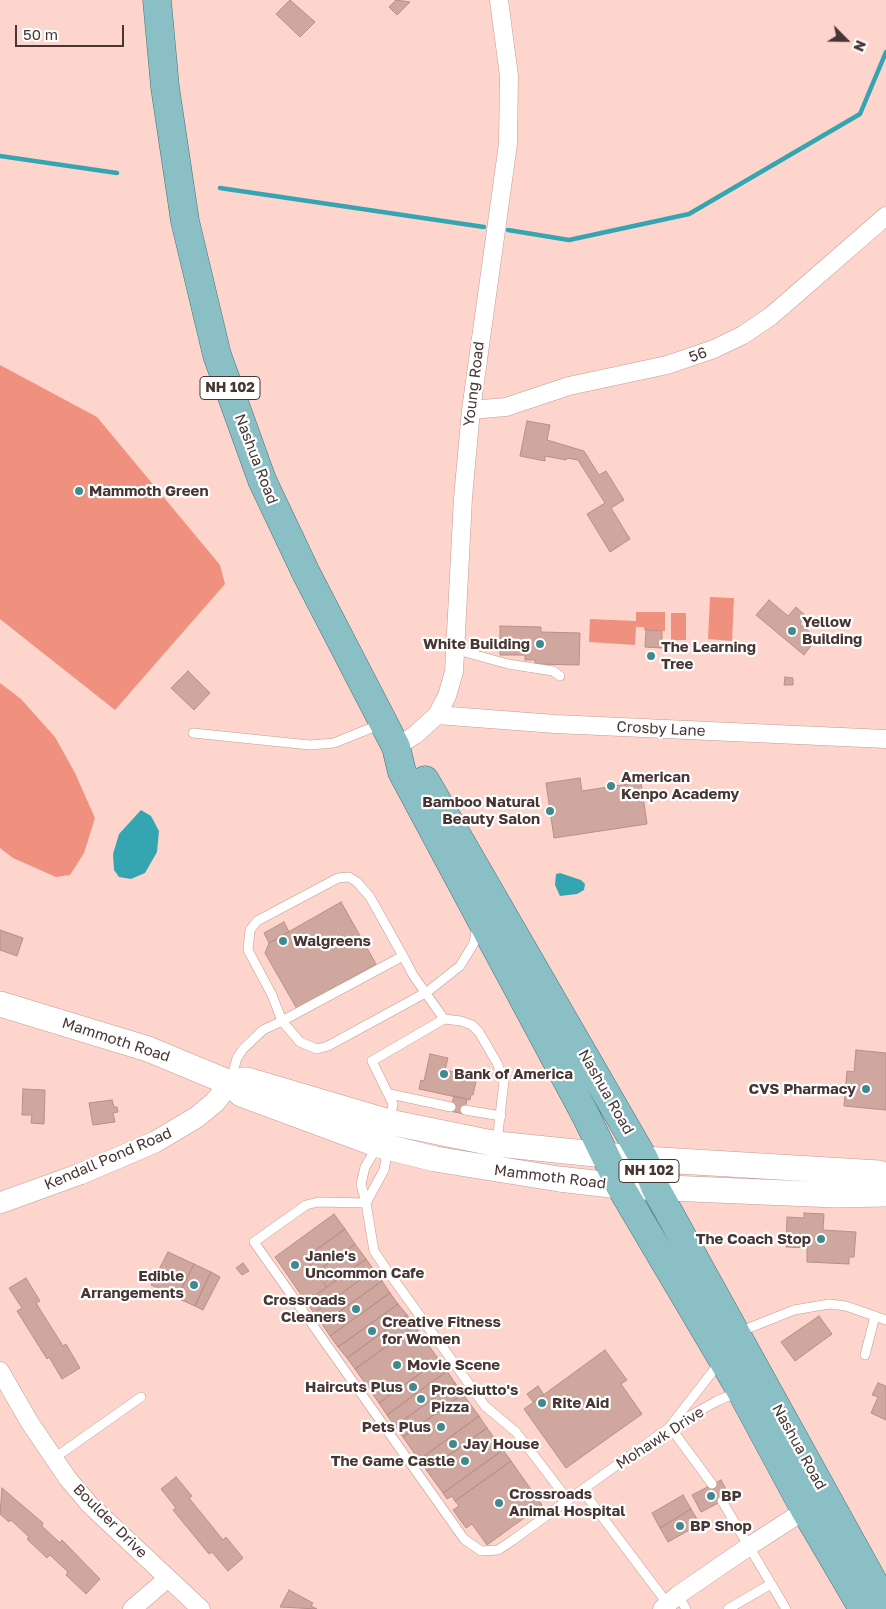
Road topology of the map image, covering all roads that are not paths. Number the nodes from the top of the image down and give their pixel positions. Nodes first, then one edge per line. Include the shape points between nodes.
1 (157, 0) edge
2 (499, 0) edge
3 (886, 216) edge
4 (471, 410) junction
5 (454, 648) junction
6 (560, 676) dead end
7 (437, 715) junction
8 (384, 723) junction
9 (193, 734) dead end
10 (886, 739) edge
11 (396, 747) junction
12 (479, 918) junction
13 (403, 956) junction
14 (427, 992) junction
15 (0, 1004) edge
16 (444, 1019) junction
17 (282, 1021) junction
18 (230, 1083) junction
19 (390, 1094) junction
20 (451, 1107) dead end
21 (465, 1110) dead end
22 (501, 1116) junction
23 (384, 1133) junction
24 (497, 1144) junction
25 (605, 1155) junction
26 (644, 1159) junction
27 (886, 1176) edge
28 (620, 1186) junction
29 (656, 1189) junction
30 (886, 1194) edge
31 (0, 1203) edge
32 (366, 1203) junction
33 (875, 1316) junction
34 (886, 1320) edge
35 (737, 1333) junction
36 (865, 1355) dead end
37 (722, 1359) junction
38 (0, 1371) edge
39 (740, 1391) junction
40 (141, 1397) dead end
41 (670, 1427) junction
42 (53, 1459) junction
43 (712, 1484) dead end
44 (582, 1490) junction
45 (568, 1500) junction
46 (722, 1501) dead end
47 (816, 1503) junction
48 (748, 1547) junction
49 (168, 1578) junction
50 (771, 1584) junction
51 (673, 1604) edge
52 (886, 1604) edge
53 (132, 1609) edge
54 (201, 1609) edge
55 (728, 1609) edge
56 (786, 1609) edge
57 (864, 1609) edge

1 - 8 main road, Nashua Road / NH 102 via 179,188 217,355 270,498
2 - 4 street, Young Road via 509,76 508,144
3 - 4 street, 56 via 771,316 714,350 666,365 570,386 506,407
4 - 5 street, Young Road
5 - 6 lane via 508,664 553,671
5 - 7 street, Young Road via 454,672
7 - 10 street, Crosby Lane
7 - 11 street, Young Road
8 - 9 lane via 334,743 310,745
8 - 11 main road, Nashua Road / NH 102
11 - 12 main road, Nashua Road / NH 102 via 402,772
11 - 26 main road, Nashua Road / NH 102 via 415,766 447,815
12 - 14 lane via 474,943 464,960 449,977
12 - 25 main road, Nashua Road / NH 102
13 - 14 lane
13 - 17 lane
13 - 17 lane via 370,897 349,877 338,878 266,916 250,930 248,950
14 - 16 lane
14 - 17 lane via 317,1049 300,1042
15 - 18 main road, Mammoth Road via 148,1050
16 - 19 lane via 372,1061
16 - 22 lane via 472,1025 479,1032 504,1081
17 - 18 lane via 263,1030 242,1049
18 - 23 main road, Mammoth Road via 241,1094
18 - 31 street, Kendall Pond Road via 215,1102 178,1130 80,1174
19 - 20 lane
19 - 23 lane via 393,1104
21 - 22 lane
22 - 24 lane
23 - 24 main road, Mammoth Road
23 - 28 main road, Mammoth Road via 435,1159
23 - 32 lane via 384,1170
23 - 32 lane via 371,1154 361,1184
24 - 25 main road, Mammoth Road
25 - 26 main road, Mammoth Road
25 - 28 main road, Nashua Road / NH 102
26 - 27 main road, Mammoth Road via 879,1173
26 - 29 main road, Nashua Road / NH 102
28 - 29 main road, Mammoth Road
28 - 37 main road, Nashua Road / NH 102
29 - 30 main road, Mammoth Road
29 - 35 main road, Nashua Road / NH 102
32 - 45 lane via 374,1251 485,1406 516,1432
32 - 45 lane, Mohawk Drive via 318,1202 306,1205 254,1242 472,1546 481,1551 498,1550
33 - 34 lane
33 - 35 lane via 846,1306 812,1306
33 - 36 lane
35 - 47 main road, Nashua Road / NH 102
37 - 39 main road, Nashua Road / NH 102
37 - 41 lane
38 - 42 street, Boulder Drive
39 - 41 lane, Mohawk Drive
39 - 47 main road, Nashua Road / NH 102
40 - 42 lane
41 - 43 lane
41 - 44 lane, Mohawk Drive
42 - 49 street, Boulder Drive via 90,1505
44 - 45 lane, Mohawk Drive
44 - 51 lane
46 - 48 lane
47 - 48 street
47 - 52 main road, Nashua Road / NH 102
47 - 57 main road, Nashua Road / NH 102
48 - 50 lane
48 - 51 street
49 - 53 street
49 - 54 street, Boulder Drive
50 - 55 lane
50 - 56 lane

